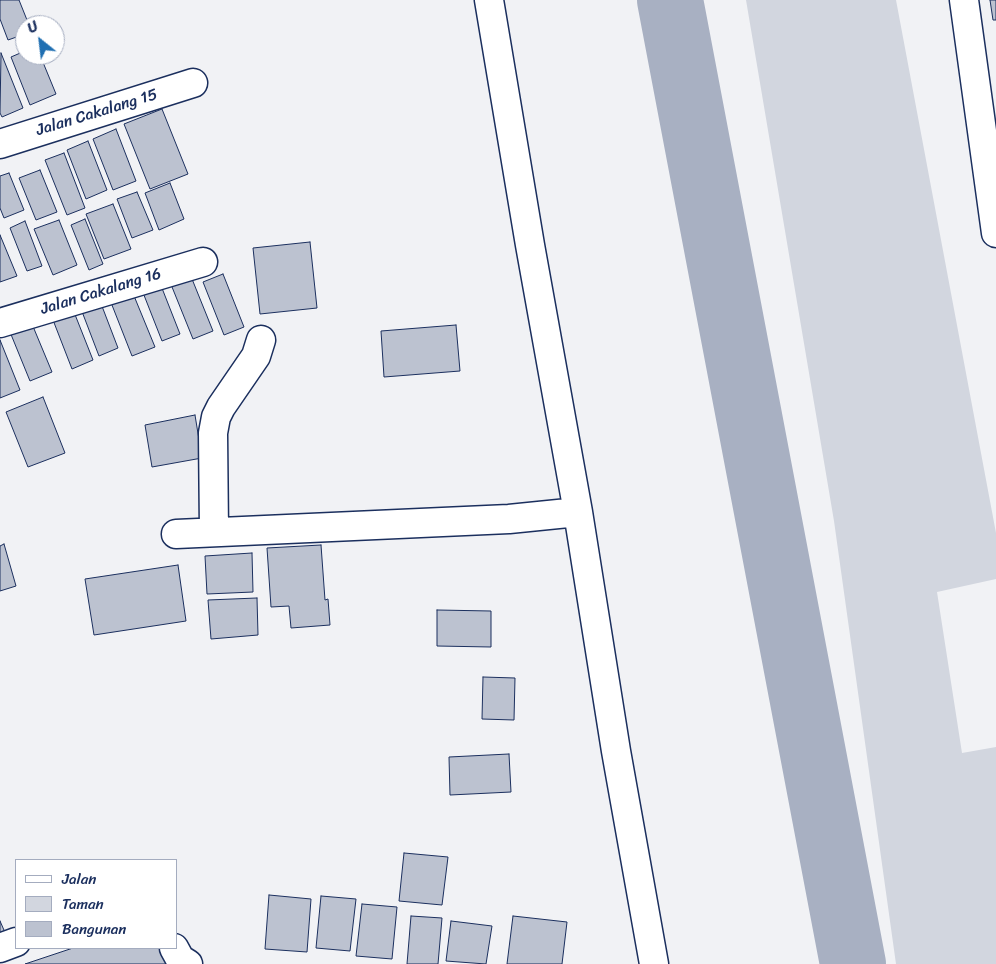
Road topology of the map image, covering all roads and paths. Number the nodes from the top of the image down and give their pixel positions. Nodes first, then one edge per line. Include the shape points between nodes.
1 (489, 0) edge
2 (964, 0) edge
3 (193, 83) dead end
4 (0, 144) edge
5 (996, 233) edge
6 (203, 262) dead end
7 (0, 323) edge
8 (261, 340) dead end
9 (578, 512) junction
10 (214, 532) junction
11 (176, 534) dead end
12 (15, 942) edge
13 (0, 948) edge
14 (175, 949) edge
15 (188, 964) edge
16 (654, 964) edge

1 - 9 street
2 - 5 street
3 - 4 street, Jalan Cakalang 15
6 - 7 street, Jalan Cakalang 16
8 - 10 street via 256,356 216,417 213,433
9 - 10 street via 521,518
9 - 16 street
10 - 11 street
12 - 13 street
14 - 15 street via 180,959

